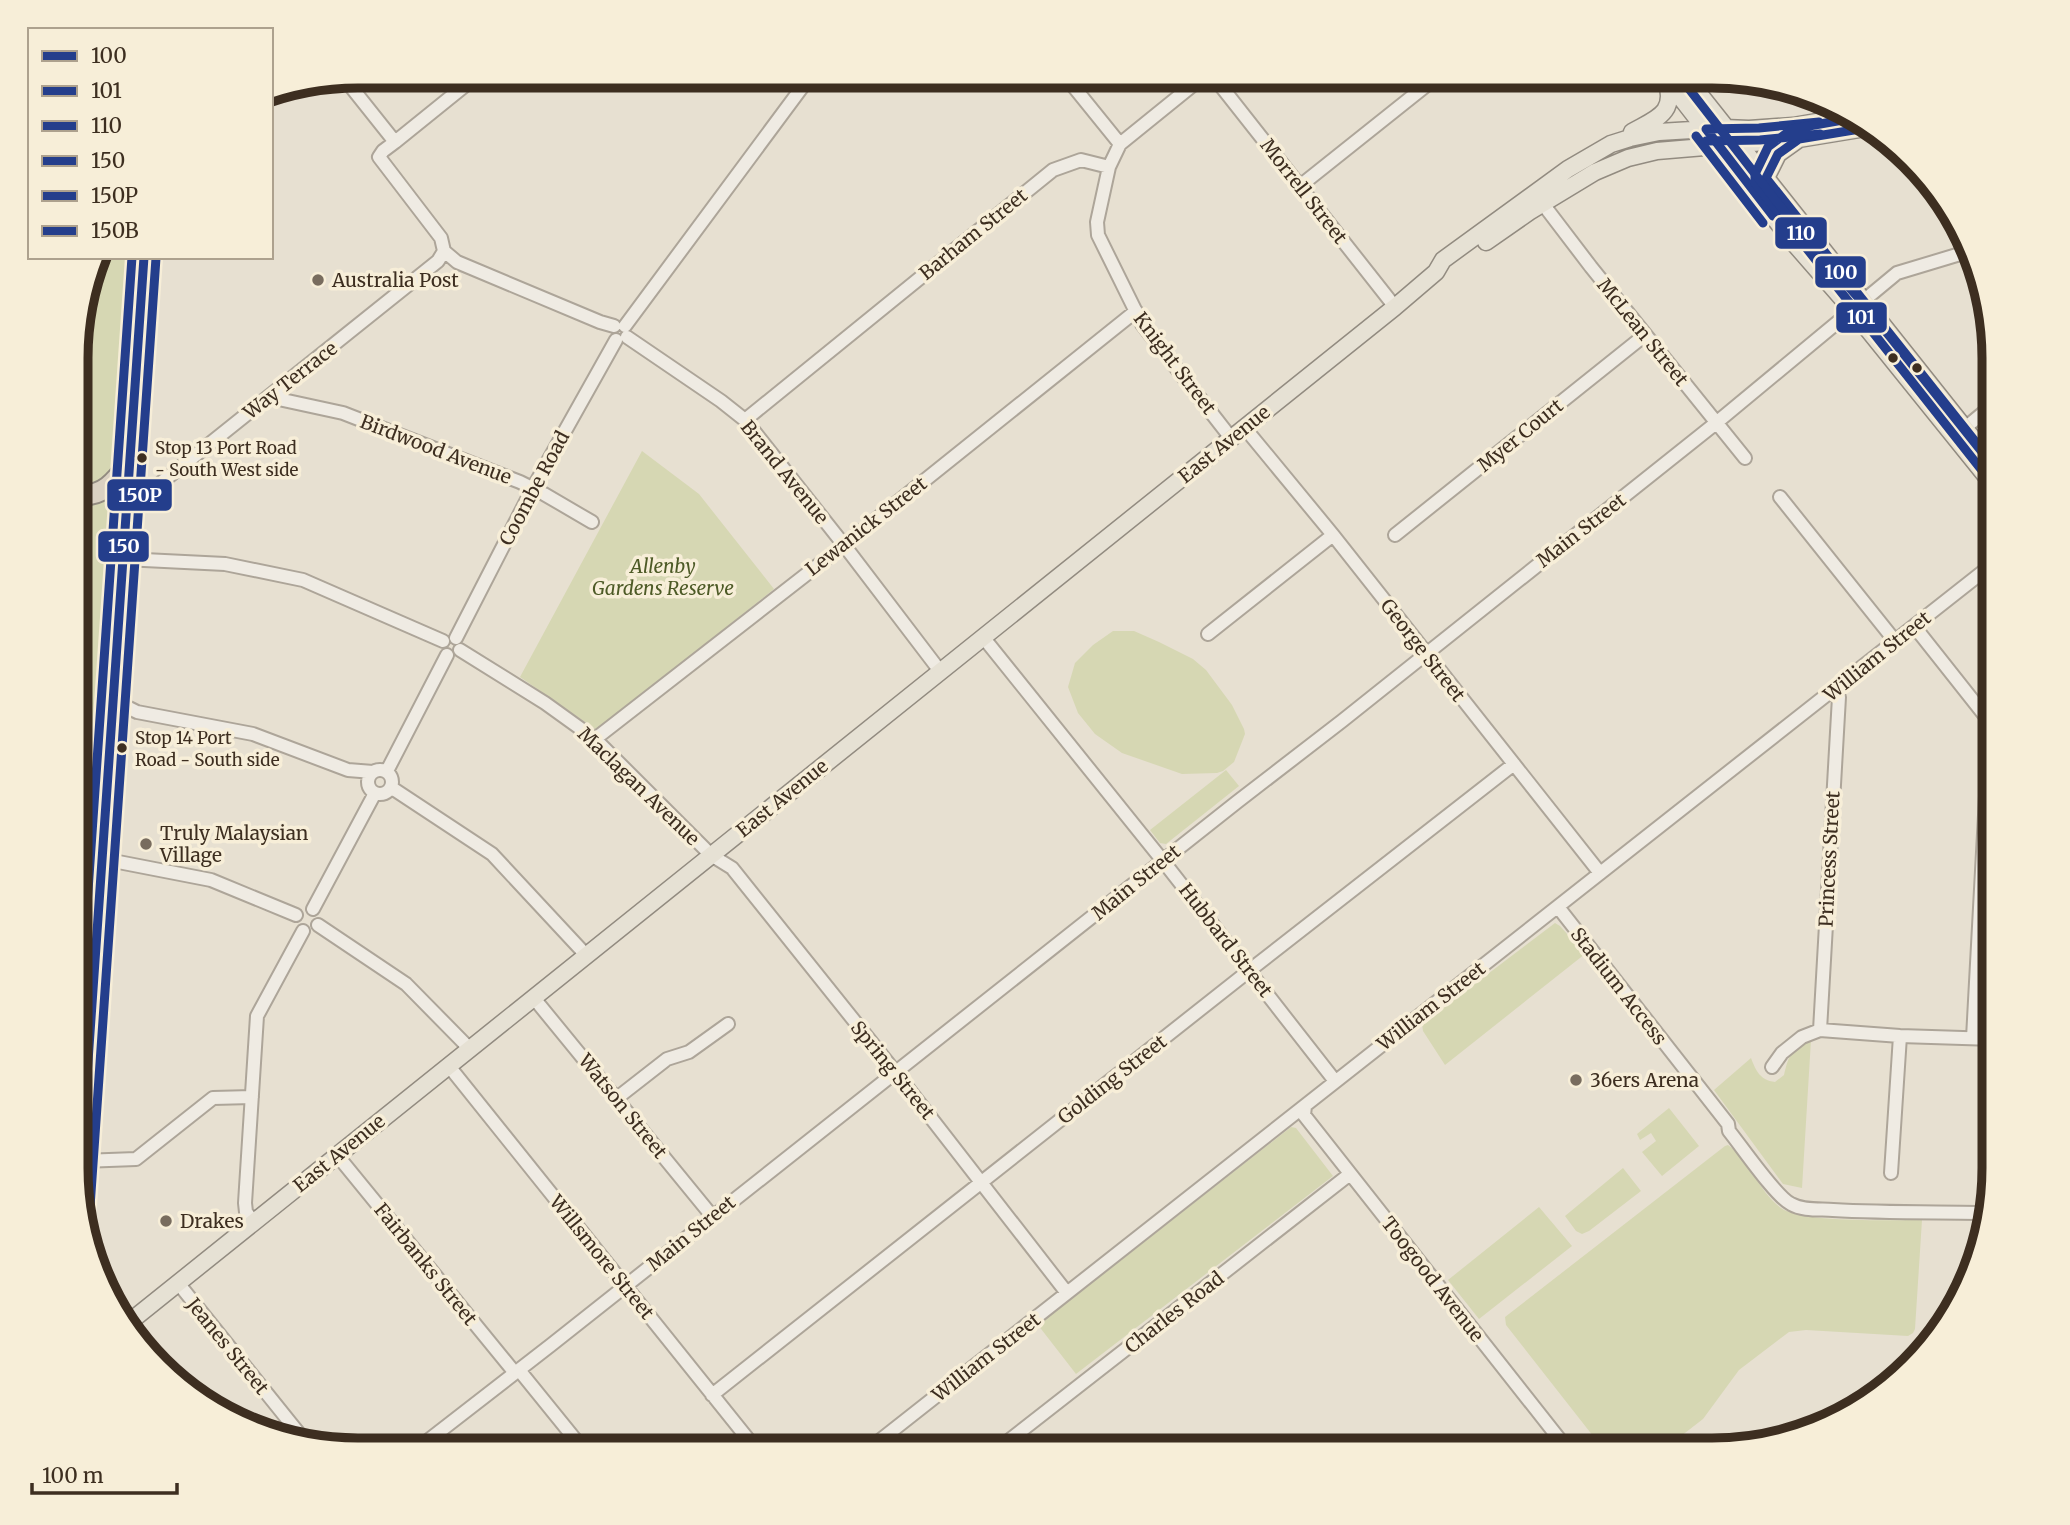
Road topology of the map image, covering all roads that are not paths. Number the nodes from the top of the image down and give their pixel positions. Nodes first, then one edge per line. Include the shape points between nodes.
1 (352, 88) edge
2 (462, 88) edge
3 (802, 88) edge
4 (1075, 88) edge
5 (1189, 88) edge
6 (1222, 88) edge
7 (1423, 88) edge
8 (1667, 88) edge
9 (1676, 88) edge
10 (1692, 88) edge
11 (1838, 118) edge
12 (1857, 129) edge
13 (1722, 136) junction
14 (1799, 139) junction
15 (395, 142) junction
16 (1616, 143) junction
17 (1120, 144) junction
18 (1109, 167) junction
19 (1766, 178) junction
20 (1300, 186) junction
21 (1543, 204) junction
22 (444, 251) junction
23 (1962, 254) edge
24 (144, 259) edge
25 (1436, 272) junction
26 (1858, 306) junction
27 (1395, 307) junction
28 (1136, 311) junction
29 (621, 332) junction
30 (1645, 335) junction
31 (275, 392) junction
32 (1982, 414) edge
33 (745, 420) junction
34 (1716, 423) junction
35 (1965, 428) junction
36 (1238, 433) junction
37 (1982, 450) edge
38 (1745, 458) dead end
39 (129, 463) junction
40 (1982, 470) edge
41 (533, 488) junction
42 (128, 493) junction
43 (88, 494) edge
44 (1780, 497) dead end
45 (592, 522) dead end
46 (1333, 535) junction
47 (1395, 535) dead end
48 (844, 545) junction
49 (124, 559) junction
50 (1982, 573) edge
51 (1914, 626) junction
52 (1208, 634) dead end
53 (983, 637) junction
54 (1895, 641) junction
55 (453, 643) junction
56 (1426, 653) junction
57 (940, 671) junction
58 (1834, 691) junction
59 (1982, 710) edge
60 (113, 717) junction
61 (595, 739) junction
62 (1514, 764) junction
63 (88, 767) edge
64 (380, 772) junction
65 (392, 788) junction
66 (375, 793) junction
67 (711, 855) junction
68 (103, 859) junction
69 (1163, 860) junction
70 (88, 866) edge
71 (1600, 873) junction
72 (1982, 888) edge
73 (1558, 907) junction
74 (313, 909) junction
75 (296, 915) junction
76 (88, 916) edge
77 (88, 916) edge
78 (97, 924) junction
79 (318, 925) junction
80 (303, 931) junction
81 (586, 955) junction
82 (1250, 970) junction
83 (533, 997) junction
84 (728, 1024) dead end
85 (88, 1029) edge
86 (1820, 1030) junction
87 (1900, 1036) junction
88 (1973, 1038) junction
89 (1982, 1039) edge
90 (469, 1048) junction
91 (448, 1065) junction
92 (1773, 1067) dead end
93 (895, 1072) junction
94 (1335, 1081) junction
95 (252, 1097) junction
96 (617, 1098) junction
97 (1305, 1105) junction
98 (337, 1154) junction
99 (88, 1161) edge
100 (1891, 1173) dead end
101 (1350, 1174) junction
102 (982, 1182) junction
103 (1978, 1213) edge
104 (712, 1216) junction
105 (254, 1222) junction
106 (178, 1283) junction
107 (625, 1286) junction
108 (1067, 1293) junction
109 (134, 1319) edge
110 (517, 1371) junction
111 (712, 1395) junction
112 (296, 1430) edge
113 (430, 1438) edge
114 (574, 1438) edge
115 (747, 1438) edge
116 (883, 1438) edge
117 (1013, 1438) edge
118 (1559, 1438) edge

1 - 15 street
2 - 15 street
3 - 29 street, Coombe Road
4 - 17 street
5 - 17 street
6 - 20 street, Morrell Street
7 - 20 street
8 - 16 main road via 1670,101 1664,113
9 - 13 main road
10 - 13 main road
11 - 13 main road
12 - 14 main road
13 - 14 main road
13 - 16 main road, East Avenue via 1644,134
13 - 19 main road
13 - 21 main road, East Avenue via 1628,158
13 - 26 main road via 1806,257
14 - 19 main road via 1778,154
15 - 22 street via 379,157 441,238
16 - 25 main road, East Avenue via 1591,154 1515,206 1443,260
17 - 18 street
18 - 28 street, Knight Street via 1098,235
18 - 33 street, Barham Street via 1081,160 1052,170
19 - 26 main road
20 - 27 street, Morrell Street
21 - 25 main road, East Avenue via 1450,269
21 - 30 street, McLean Street
22 - 29 street, Brand Avenue via 457,262
22 - 31 street, Way Terrace via 438,261
23 - 26 street, Main Street via 1898,273
24 - 39 highway
25 - 27 main road, East Avenue
26 - 34 street, Main Street
26 - 35 main road
26 - 40 main road
27 - 36 main road, East Avenue
28 - 36 street, Knight Street via 1142,324
28 - 48 street, Lewanick Street
29 - 33 street, Brand Avenue
29 - 41 street, Coombe Road
30 - 34 street, McLean Street
30 - 47 street, Myer Court
31 - 41 street, Birdwood Avenue via 283,400 343,413
31 - 42 street, Way Terrace via 152,490
32 - 35 street
33 - 48 street, Brand Avenue
34 - 38 street, McLean Street
34 - 56 street, Main Street
35 - 37 main road
36 - 46 street, George Street
36 - 53 main road, East Avenue
39 - 42 highway
39 - 43 highway via 108,488
41 - 45 street, Birdwood Avenue
41 - 55 street, Coombe Road
42 - 49 highway
44 - 54 street
46 - 52 street
46 - 56 street, George Street
48 - 57 street, Brand Avenue
48 - 61 street, Lewanick Street
49 - 55 street, Maclagan Avenue via 225,564 303,580
49 - 60 highway
50 - 51 street, William Street
51 - 54 street, William Street
51 - 59 street
53 - 57 main road, East Avenue
53 - 69 street, Hubbard Street
54 - 58 street, William Street
55 - 61 street, Maclagan Avenue
55 - 64 street via 442,648 447,655
56 - 62 street, George Street
56 - 69 street, Main Street
57 - 67 main road, East Avenue
58 - 71 street, William Street
58 - 86 street, Princess Street via 1839,697
60 - 63 highway
60 - 64 street via 129,708 253,734 348,769
60 - 68 highway
61 - 67 street, Maclagan Avenue
62 - 71 street, George Street
62 - 82 street, Golding Street
64 - 65 street via 392,780
64 - 66 street via 368,783
65 - 66 street
65 - 81 street via 492,854
66 - 74 street
67 - 81 main road, East Avenue
67 - 93 street, Spring Street via 732,868
68 - 75 street via 211,880
68 - 78 highway
69 - 82 street, Hubbard Street
69 - 93 street, Main Street
70 - 76 highway
71 - 73 street, William Street
72 - 88 street
73 - 94 street, William Street
73 - 103 street, Stadium Access via 1790,1204 1865,1212
74 - 75 street via 307,907
74 - 79 street
75 - 80 street
77 - 78 highway
78 - 85 highway
79 - 80 street via 310,932
79 - 90 street via 406,984
80 - 95 street via 257,1016
81 - 83 main road, East Avenue
82 - 94 street, Hubbard Street
82 - 102 street, Golding Street
83 - 90 main road, East Avenue
83 - 96 street, Watson Street
84 - 96 street via 689,1052 667,1059
86 - 87 street
86 - 92 street via 1802,1037
87 - 88 street
87 - 100 street
88 - 89 street
90 - 91 main road, East Avenue
91 - 98 main road, East Avenue
91 - 107 street, Willsmore Street
93 - 102 street, Spring Street
93 - 104 street, Main Street
94 - 97 street, William Street
95 - 99 street via 213,1098 136,1159
95 - 105 street via 245,1203
96 - 104 street, Watson Street
97 - 101 street, Toogood Avenue via 1304,1115
97 - 108 street, William Street
98 - 105 main road, East Avenue
98 - 110 street, Fairbanks Street
101 - 117 street, Charles Road
101 - 118 street, Toogood Avenue
102 - 108 street, Spring Street
102 - 111 street, Golding Street
104 - 107 street, Main Street
105 - 106 main road, East Avenue
106 - 109 main road, East Avenue
106 - 112 street, Jeanes Street
107 - 110 street, Main Street
107 - 111 street, Willsmore Street
108 - 116 street, William Street
110 - 113 street, Main Street
110 - 114 street, Fairbanks Street
111 - 115 street, Willsmore Street

